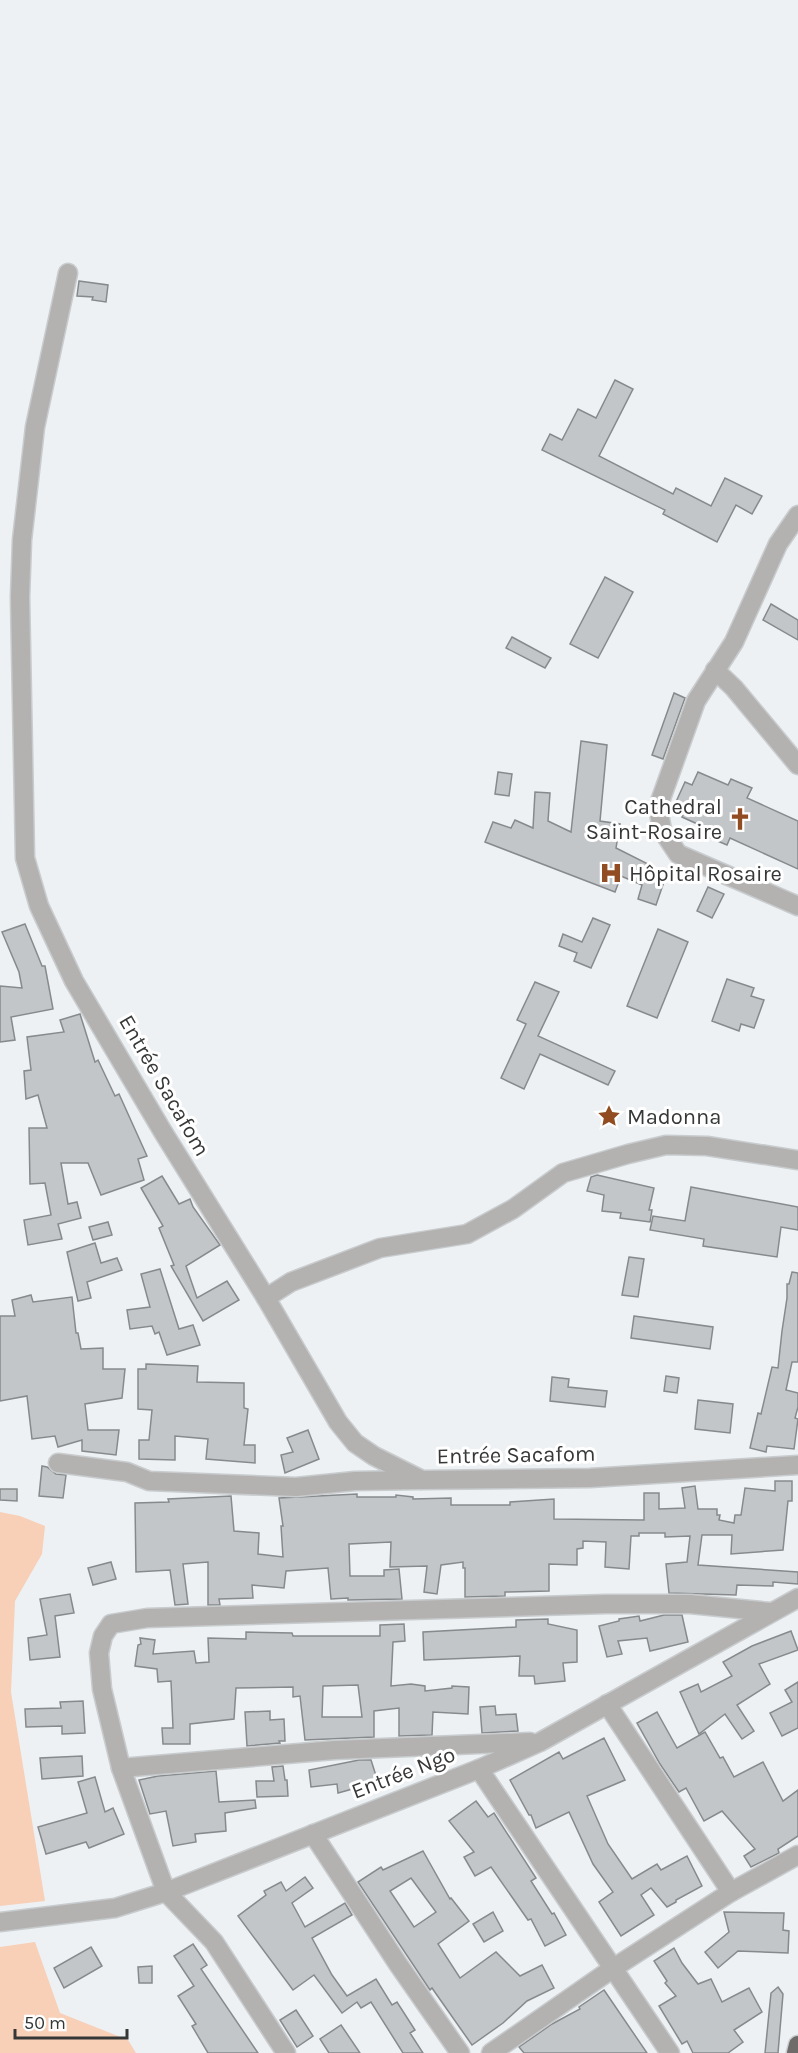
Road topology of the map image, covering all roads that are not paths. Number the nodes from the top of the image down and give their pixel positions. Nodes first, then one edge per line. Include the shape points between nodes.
1 (68, 273) dead end
2 (798, 515) edge
3 (715, 670) junction
4 (798, 765) edge
5 (798, 906) edge
6 (798, 1160) edge
7 (266, 1298) junction
8 (58, 1463) dead end
9 (798, 1465) edge
10 (422, 1480) junction
11 (798, 1598) edge
12 (770, 1612) junction
13 (608, 1704) junction
14 (540, 1742) junction
15 (121, 1768) junction
16 (478, 1769) junction
17 (313, 1834) junction
18 (798, 1855) edge
19 (166, 1892) junction
20 (731, 1892) junction
21 (0, 1923) edge
22 (612, 1970) junction
23 (798, 2045) edge
24 (286, 2053) edge
25 (460, 2053) edge
26 (491, 2053) edge
27 (670, 2053) edge
28 (796, 2053) edge

1 - 7 street, Entrée Sacafom via 36,427 22,540 25,858 39,906 75,981
2 - 3 street via 778,544 734,642
3 - 4 street
3 - 5 street via 696,701 665,785 658,807 662,830 678,854
6 - 7 street via 707,1146 666,1145 628,1154 563,1173 513,1209 467,1234 380,1248 291,1282
7 - 10 street, Entrée Sacafom via 338,1422 355,1443
8 - 10 street via 168,1482 296,1487
9 - 10 street, Entrée Sacafom via 590,1478
11 - 12 street, Entrée Ngo
12 - 13 street, Entrée Ngo
12 - 15 street via 690,1604 606,1604 147,1618 111,1624 99,1653 102,1689
13 - 14 street, Entrée Ngo
13 - 20 street
14 - 15 street via 335,1750
14 - 16 street, Entrée Ngo
15 - 19 street
16 - 17 street, Entrée Ngo
16 - 22 street
17 - 19 street, Entrée Ngo
17 - 25 street
18 - 20 street
19 - 21 street, Entrée Ngo via 115,1908
19 - 24 street via 214,1942
20 - 22 street
22 - 26 street
22 - 27 street
23 - 28 highway

